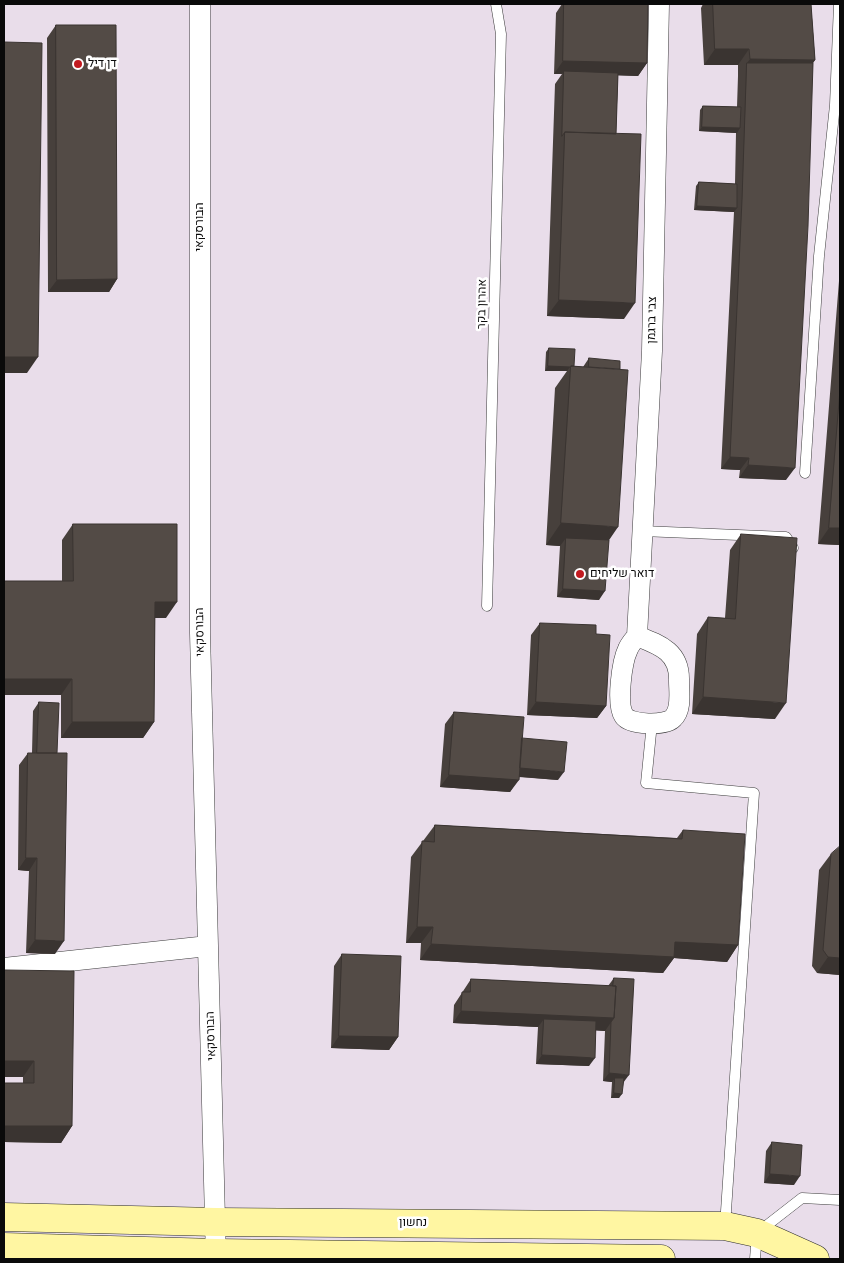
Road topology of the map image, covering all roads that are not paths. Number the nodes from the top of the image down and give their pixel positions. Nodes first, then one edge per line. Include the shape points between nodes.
1 (200, 4) edge
2 (496, 4) edge
3 (659, 4) edge
4 (839, 4) edge
5 (805, 473) dead end
6 (642, 531) junction
7 (794, 559) edge
8 (487, 606) dead end
9 (637, 636) junction
10 (652, 723) junction
11 (208, 946) junction
12 (4, 968) edge
13 (840, 1200) edge
14 (4, 1217) edge
15 (216, 1222) junction
16 (724, 1226) junction
17 (757, 1232) junction
18 (4, 1247) edge
19 (216, 1256) edge
20 (511, 1258) edge
21 (661, 1259) edge
22 (755, 1259) edge
23 (815, 1259) edge

1 - 11 street, הבורסקאי via 200,632
2 - 8 lane, אהרון בקר via 501,34
3 - 6 street, צבי ברגמן via 652,351
4 - 5 lane via 835,105 819,256
6 - 7 lane via 786,537 795,550
6 - 9 street, צבי ברגמן
9 - 10 street, צבי ברגמן via 628,648 624,662 620,707 625,718 634,723
9 - 10 street, צבי ברגמן via 667,650 677,662 680,675 678,708 674,718 666,723
10 - 16 lane via 646,783 754,793
11 - 12 street
11 - 15 street, הבורסקאי
13 - 17 lane via 802,1198
14 - 15 street, נחשון
15 - 16 street, נחשון
15 - 19 street, הבורסקאי
16 - 17 street, נחשון
17 - 22 lane
17 - 23 street, נחשון
18 - 19 street
19 - 20 street
20 - 21 street

